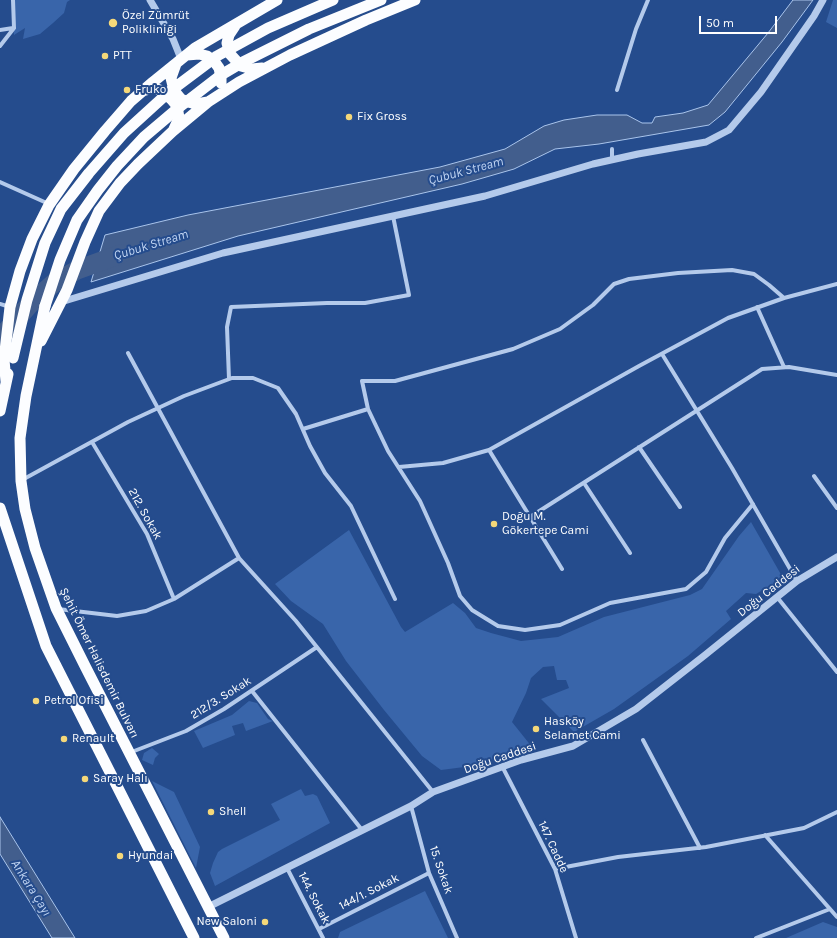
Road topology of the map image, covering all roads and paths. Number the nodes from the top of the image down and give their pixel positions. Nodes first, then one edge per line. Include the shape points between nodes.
1 (13, 0) edge
2 (150, 0) edge
3 (277, 0) edge
4 (333, 0) edge
5 (380, 0) edge
6 (415, 0) edge
7 (648, 0) edge
8 (822, 0) edge
9 (238, 22) junction
10 (14, 28) junction
11 (0, 30) edge
12 (0, 46) edge
13 (181, 59) junction
14 (264, 68) junction
15 (617, 90) dead end
16 (142, 91) junction
17 (212, 99) junction
18 (173, 131) junction
19 (612, 148) dead end
20 (612, 160) junction
21 (0, 182) edge
22 (49, 205) junction
23 (393, 216) junction
24 (837, 284) edge
25 (784, 298) junction
26 (61, 302) junction
27 (757, 308) junction
28 (7, 309) edge
29 (128, 353) dead end
30 (662, 354) junction
31 (34, 356) junction
32 (8, 359) junction
33 (784, 367) junction
34 (837, 375) edge
35 (229, 379) junction
36 (159, 408) junction
37 (368, 409) junction
38 (0, 411) edge
39 (698, 411) junction
40 (303, 429) junction
41 (92, 442) junction
42 (639, 447) junction
43 (489, 450) junction
44 (399, 468) junction
45 (814, 476) dead end
46 (22, 481) junction
47 (584, 483) junction
48 (753, 504) junction
49 (680, 507) dead end
50 (0, 508) edge
51 (837, 508) edge
52 (530, 517) junction
53 (630, 553) dead end
54 (837, 557) edge
55 (239, 558) junction
56 (562, 570) dead end
57 (797, 581) junction
58 (777, 597) junction
59 (174, 599) junction
60 (395, 599) dead end
61 (56, 608) junction
62 (317, 647) junction
63 (837, 672) edge
64 (252, 691) junction
65 (643, 740) dead end
66 (129, 753) junction
67 (503, 768) junction
68 (433, 792) junction
69 (411, 806) junction
70 (837, 812) edge
71 (362, 830) junction
72 (765, 836) junction
73 (700, 848) junction
74 (287, 868) junction
75 (555, 869) junction
76 (429, 873) junction
77 (208, 907) junction
78 (830, 909) junction
79 (837, 917) edge
80 (318, 928) junction
81 (194, 938) edge
82 (224, 938) edge
83 (323, 938) edge
84 (457, 938) edge
85 (576, 938) edge
86 (756, 938) edge

1 - 10 street
2 - 13 street via 173,39
3 - 9 highway
4 - 32 highway, bridge via 268,28 218,56 170,92 124,133 61,209 45,243
5 - 31 highway, Şehit Ömer Halisdemir Bulvarı, bridge via 309,29 243,62 221,75 144,137 117,166 77,220 45,306
6 - 14 highway, Şehit Ömer Halisdemir Bulvarı via 352,26
7 - 15 street
8 - 20 street via 814,16 761,92 729,130 706,142
9 - 13 highway
9 - 14 highway via 229,35 227,44 230,54 241,66 252,70
10 - 11 street
10 - 12 street
13 - 16 highway
13 - 17 highway via 172,78 172,86 176,93 181,99 196,104
13 - 17 highway via 199,54 214,61 221,77 219,90
14 - 17 highway, Şehit Ömer Halisdemir Bulvarı
16 - 18 highway via 154,88 162,91 177,106 179,118
16 - 22 highway via 105,131
17 - 18 highway, Şehit Ömer Halisdemir Bulvarı
18 - 26 highway, Şehit Ömer Halisdemir Bulvarı via 138,164 99,210
19 - 20 street
20 - 23 street via 485,196
21 - 22 street
22 - 28 highway via 32,238
23 - 26 street via 223,253
23 - 35 street via 409,295 365,303 327,302 231,307 227,327
24 - 25 street
25 - 27 street
25 - 37 street via 754,274 732,270 629,279 614,284 593,305 560,329 514,349 395,381 362,381
26 - 31 highway, Şehit Ömer Halisdemir Bulvarı
27 - 30 street via 728,318
27 - 33 street
28 - 32 highway
29 - 36 street
30 - 39 street
30 - 43 street
31 - 46 highway, Şehit Ömer Halisdemir Bulvarı via 20,438
32 - 38 highway
33 - 34 street
33 - 39 street via 762,369
35 - 36 street
35 - 40 street via 253,378 278,388
36 - 41 street
36 - 55 street
37 - 40 street
37 - 44 street
39 - 42 street
39 - 48 street
40 - 60 street via 325,473 351,506
41 - 46 street
41 - 59 street, 212. Sokak via 147,534
42 - 47 street
42 - 49 street
43 - 44 street via 443,463
43 - 52 street
44 - 48 street via 420,501 448,562 460,596 472,610 498,626 525,630 560,625 610,603 686,589 706,572 725,538
45 - 51 street
46 - 61 highway, Şehit Ömer Halisdemir Bulvarı via 30,529
47 - 52 street
47 - 53 street
48 - 57 street
50 - 81 highway via 46,646
52 - 56 street
54 - 57 street, Doğu Caddesi
55 - 59 street
55 - 62 street
57 - 58 street, Doğu Caddesi
58 - 63 street
58 - 67 street, Doğu Caddesi via 636,709 573,746 521,760
59 - 61 street via 146,611 117,616
61 - 66 highway, Şehit Ömer Halisdemir Bulvarı
62 - 64 street, 212/3. Sokak
62 - 68 street
64 - 66 street, 212/3. Sokak via 186,731
64 - 71 street
65 - 73 street
66 - 77 highway, Şehit Ömer Halisdemir Bulvarı
67 - 68 street, Doğu Caddesi
67 - 75 street, 147. Cadde
68 - 69 street, Doğu Caddesi
69 - 71 street, Doğu Caddesi
69 - 76 street, 15. Sokak
70 - 72 street via 804,828
71 - 74 street, Doğu Caddesi
72 - 73 street
72 - 78 street
73 - 75 street via 618,857
74 - 77 street, Doğu Caddesi
74 - 80 street, 144. Sokak
75 - 85 street, 147. Cadde
76 - 80 street, 144/1. Sokak
76 - 84 street, 15. Sokak
77 - 82 highway, Şehit Ömer Halisdemir Bulvarı
78 - 79 street
78 - 86 street
80 - 83 street, 144. Sokak

